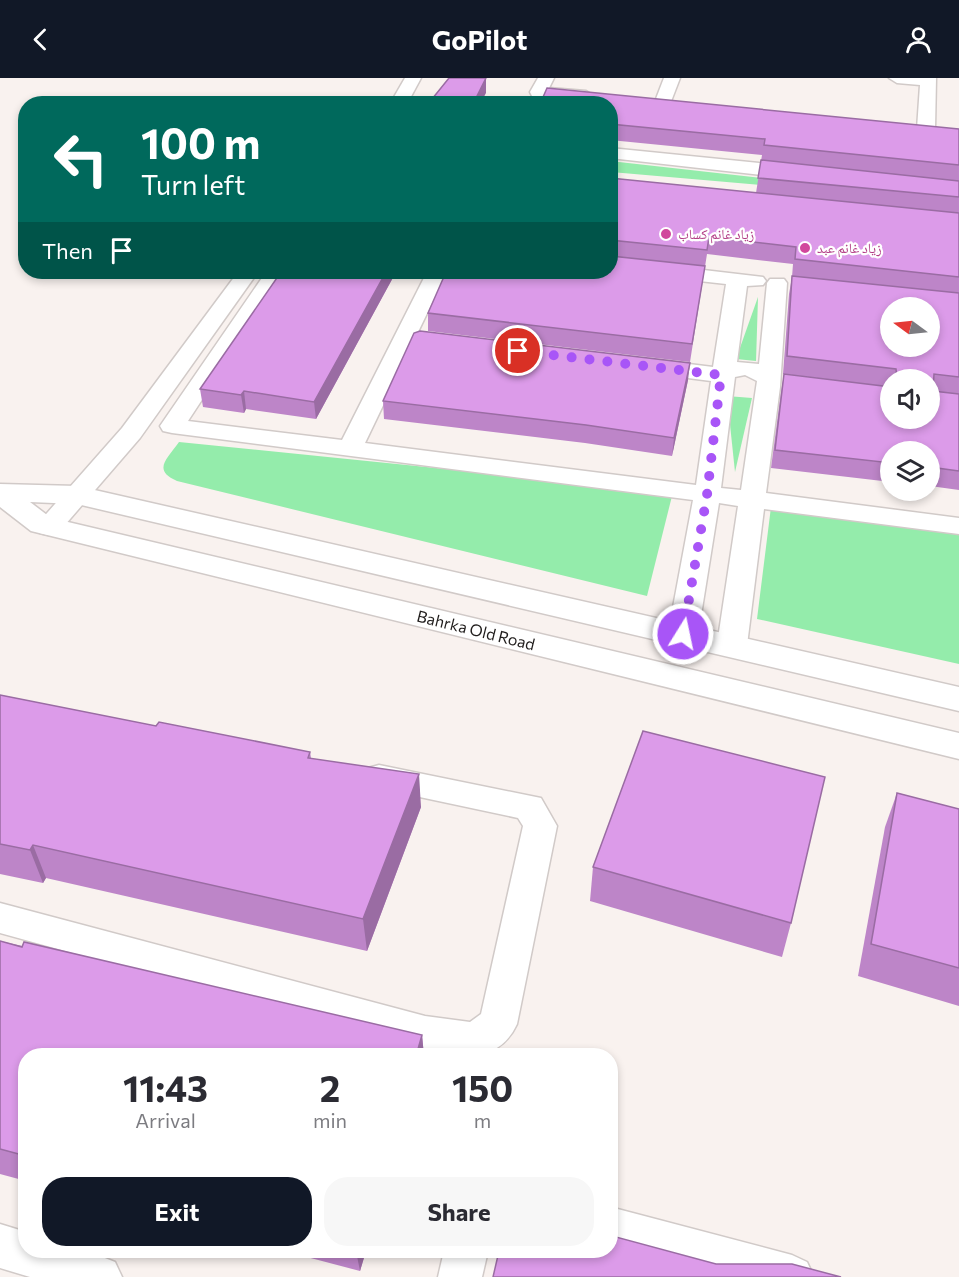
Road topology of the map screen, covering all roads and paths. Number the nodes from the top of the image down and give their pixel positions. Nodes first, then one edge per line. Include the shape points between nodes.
1 (413, 78) edge
2 (672, 78) edge
3 (897, 78) edge
4 (928, 79) edge
5 (538, 91) edge
6 (400, 96) edge
7 (587, 96) edge
8 (640, 102) edge
9 (662, 104) junction
10 (685, 106) edge
11 (948, 131) edge
12 (618, 154) edge
13 (820, 175) edge
14 (618, 266) edge
15 (243, 279) edge
16 (271, 279) edge
17 (434, 279) edge
18 (737, 279) junction
19 (405, 337) junction
20 (475, 346) edge
21 (627, 364) edge
22 (721, 378) junction
23 (774, 383) junction
24 (350, 447) junction
25 (1, 494) edge
26 (77, 495) junction
27 (707, 495) junction
28 (750, 500) junction
29 (959, 526) edge
30 (49, 527) junction
31 (683, 634) junction
32 (732, 645) junction
33 (959, 699) edge
34 (959, 746) edge
35 (353, 772) edge
36 (0, 918) edge
37 (618, 1230) edge
38 (0, 1246) edge
39 (18, 1252) edge
40 (39, 1258) edge
41 (464, 1258) edge
42 (100, 1277) edge
43 (460, 1277) edge
44 (792, 1277) edge

1 - 6 street
2 - 9 street
3 - 4 street
4 - 11 street via 920,129
5 - 7 street
8 - 9 street
9 - 10 street
12 - 13 street
14 - 18 street
15 - 26 street via 131,433
16 - 24 street via 172,426
17 - 19 street
18 - 22 street
18 - 23 street via 789,284
19 - 20 street
19 - 24 street
21 - 22 street
22 - 23 street via 744,392
22 - 27 street
23 - 28 street
24 - 27 street
25 - 26 street, Bahrka Old Road
25 - 30 street, Bahrka Old Road
26 - 30 street
26 - 31 street, Bahrka Old Road
27 - 28 street
27 - 31 street
28 - 29 street
28 - 32 street
30 - 34 street, Bahrka Old Road
31 - 32 street, Bahrka Old Road
32 - 33 street, Bahrka Old Road
35 - 36 street via 529,807 540,826 498,1024 475,1040 425,1033
37 - 44 street
38 - 39 street
40 - 42 street
41 - 43 street

